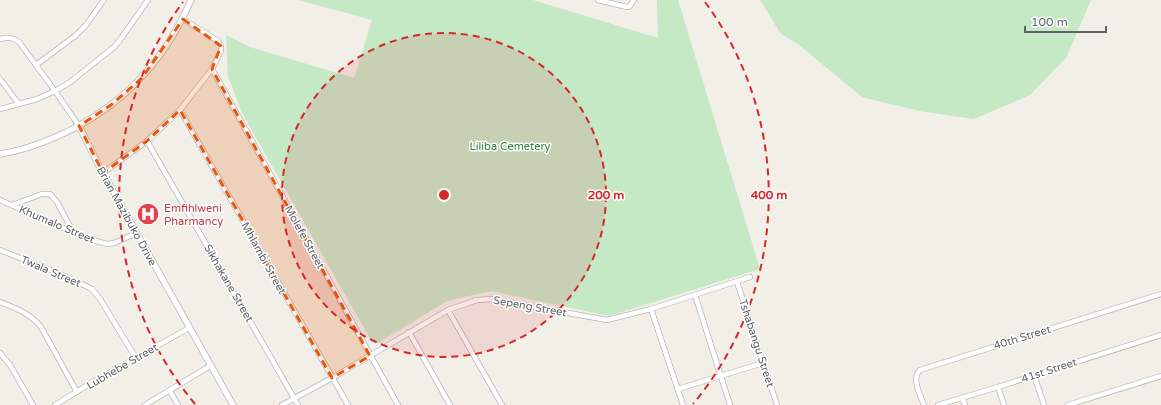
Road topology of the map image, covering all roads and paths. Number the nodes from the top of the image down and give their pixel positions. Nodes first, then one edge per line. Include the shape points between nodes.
1 (104, 0) edge
2 (148, 0) edge
3 (191, 0) edge
4 (598, 0) edge
5 (634, 0) edge
6 (183, 19) junction
7 (0, 39) edge
8 (36, 65) junction
9 (212, 69) junction
10 (0, 79) edge
11 (55, 92) junction
12 (19, 104) junction
13 (0, 109) edge
14 (180, 110) junction
15 (79, 126) junction
16 (147, 141) junction
17 (0, 154) edge
18 (103, 173) junction
19 (0, 200) edge
20 (12, 205) junction
21 (73, 232) junction
22 (137, 233) junction
23 (0, 250) edge
24 (750, 277) dead end
25 (737, 282) junction
26 (1161, 294) edge
27 (695, 295) junction
28 (0, 302) edge
29 (651, 309) junction
30 (448, 310) junction
31 (190, 328) junction
32 (409, 332) junction
33 (1161, 335) edge
34 (0, 353) edge
35 (370, 356) junction
36 (136, 358) junction
37 (763, 363) junction
38 (210, 366) junction
39 (1034, 375) junction
40 (721, 376) junction
41 (1161, 376) edge
42 (332, 378) junction
43 (998, 387) junction
44 (678, 389) junction
45 (170, 391) junction
46 (77, 392) junction
47 (294, 398) junction
48 (962, 398) junction
49 (33, 405) edge
50 (55, 405) edge
51 (145, 405) edge
52 (178, 405) edge
53 (233, 405) edge
54 (282, 405) edge
55 (298, 405) edge
56 (348, 405) edge
57 (398, 405) edge
58 (450, 405) edge
59 (502, 405) edge
60 (683, 405) edge
61 (730, 405) edge
62 (777, 405) edge
63 (924, 405) edge
64 (938, 405) edge
65 (965, 405) edge
66 (1004, 405) edge
67 (1044, 405) edge
68 (1068, 405) edge

1 - 8 street via 78,32
2 - 11 street via 114,47
3 - 6 street
4 - 5 street via 629,7
6 - 9 street via 216,39 221,46
6 - 15 street via 160,56 142,78 111,105
7 - 8 street, Brian Mazibuko Drive via 8,37 19,42
8 - 11 street, Brian Mazibuko Drive
9 - 14 street
9 - 35 street, Molefe Street
10 - 12 street
11 - 12 street
11 - 15 street, Brian Mazibuko Drive
12 - 13 street
14 - 16 street
14 - 42 street, Mhlambi Street
15 - 17 street via 34,145
15 - 18 street, Brian Mazibuko Drive
16 - 18 street
16 - 47 street, Sikhakane Street
18 - 22 street, Brian Mazibuko Drive
19 - 20 street, Khumalo Street
20 - 21 street, Khumalo Street
20 - 21 street via 42,194 50,194
21 - 22 street, Khumalo Street via 108,244
22 - 31 street, Brian Mazibuko Drive
23 - 36 street, Twala Street via 92,289
24 - 25 street, Sepeng Street
25 - 27 street, Sepeng Street
25 - 37 street, Tshabangu Street
26 - 63 street, 40th Street via 920,370 915,379
27 - 29 street, Sepeng Street
27 - 40 street
28 - 46 street via 36,320
29 - 30 street, Sepeng Street via 608,320 491,299 477,300
29 - 44 street
30 - 32 street, Sepeng Street
30 - 59 street
31 - 36 street, Lubhebe Street
31 - 38 street, Brian Mazibuko Drive
32 - 35 street, Sepeng Street
32 - 58 street
33 - 39 street, 41st Street
34 - 49 street via 10,365
35 - 42 street, Sepeng Street
35 - 57 street, Molefe Street
36 - 46 street, Lubhebe Street
37 - 40 street
37 - 62 street, Tshabangu Street
38 - 45 street
38 - 53 street, Brian Mazibuko Drive
39 - 43 street, 41st Street
39 - 67 street
40 - 44 street
40 - 61 street
41 - 68 street
42 - 47 street, Sepeng Street
42 - 56 street, Mhlambi Street
43 - 48 street, 41st Street
43 - 66 street
44 - 60 street
45 - 51 street
45 - 52 street
46 - 50 street, Lubhebe Street
47 - 54 street, Sepeng Street
47 - 55 street, Sikhakane Street
48 - 64 street, 41st Street
48 - 65 street

